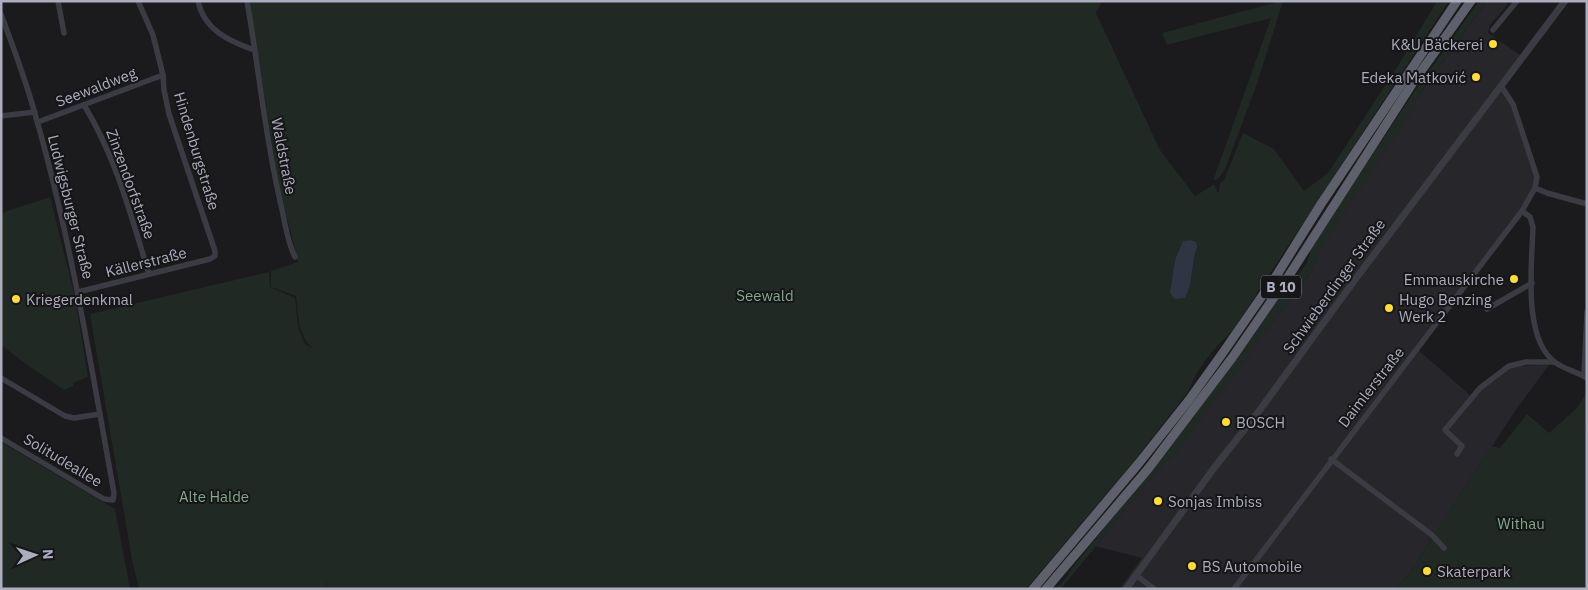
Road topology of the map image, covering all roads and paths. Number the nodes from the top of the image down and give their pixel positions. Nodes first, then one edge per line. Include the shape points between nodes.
1 (58, 1) edge
2 (138, 1) edge
3 (198, 1) edge
4 (246, 1) edge
5 (1457, 1) edge
6 (1471, 1) edge
7 (1518, 1) edge
8 (1566, 1) edge
9 (1, 14) edge
10 (1493, 30) dead end
11 (64, 33) dead end
12 (254, 50) junction
13 (164, 75) junction
14 (1501, 86) junction
15 (84, 105) junction
16 (35, 112) junction
17 (1, 116) edge
18 (38, 122) junction
19 (1535, 188) junction
20 (1587, 204) edge
21 (1522, 211) junction
22 (215, 251) joint
23 (295, 257) dead end
24 (149, 274) junction
25 (1532, 283) junction
26 (78, 292) junction
27 (1487, 310) dead end
28 (1587, 312) edge
29 (1554, 362) junction
30 (1585, 377) edge
31 (1, 378) edge
32 (100, 414) junction
33 (1, 438) edge
34 (1457, 454) dead end
35 (1331, 459) junction
36 (112, 500) joint
37 (1444, 548) dead end
38 (1136, 575) junction
39 (1032, 589) edge
40 (1046, 589) edge
41 (1126, 589) edge
42 (1154, 589) edge
43 (1234, 589) edge

1 - 11 street
2 - 13 street, Hindenburgstraße via 153,35
3 - 12 street via 208,24 221,36
4 - 12 street, Waldstraße
5 - 39 highway, B 10 via 1216,362 1139,463
6 - 40 highway, B 10 via 1412,84 1227,365 1148,469
7 - 10 street
8 - 14 street, Schwieberdinger Straße
9 - 16 street, Ludwigsburger Straße
12 - 23 street, Waldstraße via 276,185
13 - 15 street, Seewaldweg
13 - 22 street, Hindenburgstraße via 169,114
14 - 19 street via 1513,104 1523,131 1537,177
14 - 38 street, Schwieberdinger Straße
15 - 18 street, Seewaldweg
15 - 24 street, Zinzendorfstraße via 115,167
16 - 17 street
16 - 18 street, Ludwigsburger Straße
18 - 26 street, Ludwigsburger Straße
19 - 20 street
19 - 21 street, Daimlerstraße
21 - 25 street via 1532,222
21 - 35 street, Daimlerstraße
22 - 24 street, Källerstraße via 215,256 210,259
24 - 26 street, Källerstraße
25 - 27 street
25 - 29 street via 1532,316 1536,334
26 - 32 street, Ludwigsburger Straße
28 - 30 street
29 - 30 street
29 - 34 street via 1509,366 1480,388 1445,430 1462,446
31 - 32 street via 65,416 74,418
32 - 36 street, Ludwigsburger Straße via 114,493
33 - 36 street, Solitudeallee via 104,499
35 - 37 street via 1432,535
35 - 43 street, Daimlerstraße
38 - 41 street, Schwieberdinger Straße
38 - 42 street

